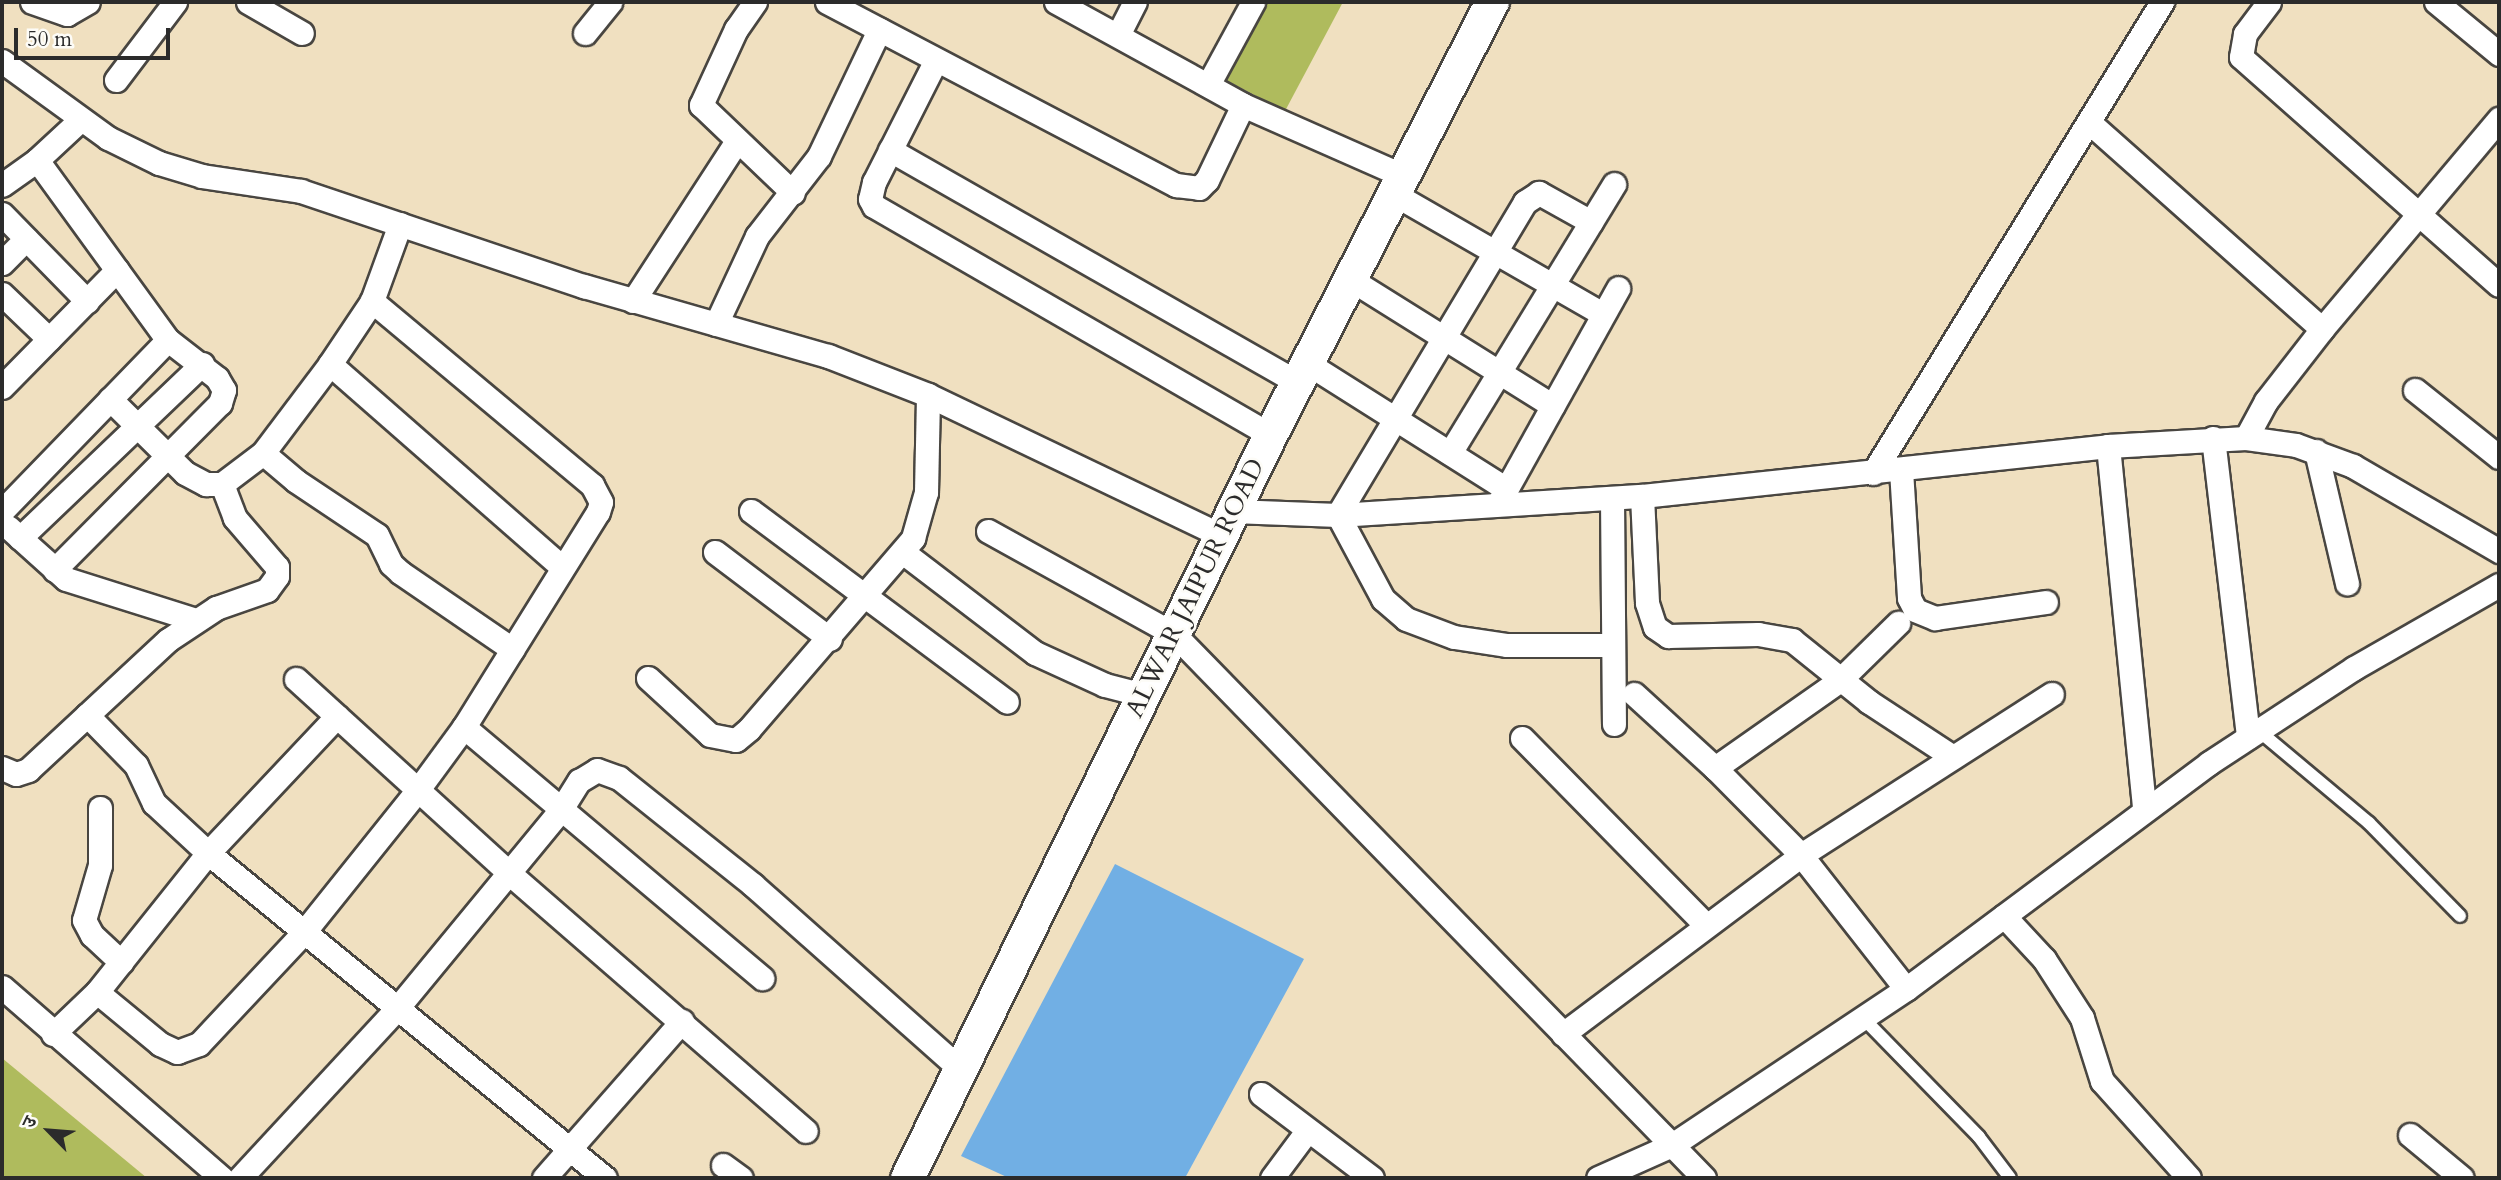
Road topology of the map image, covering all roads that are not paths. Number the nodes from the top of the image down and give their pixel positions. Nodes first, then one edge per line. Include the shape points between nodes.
1 (32, 2) edge
2 (88, 2) edge
3 (175, 2) edge
4 (248, 2) edge
5 (610, 2) edge
6 (827, 2) edge
7 (1056, 2) edge
8 (1135, 2) edge
9 (1253, 2) edge
10 (1492, 2) edge
11 (2162, 2) edge
12 (2269, 2) edge
13 (2436, 2) edge
14 (749, 4) edge
15 (879, 30) junction
16 (302, 33) dead end
17 (585, 33) dead end
18 (1118, 34) junction
19 (2499, 54) edge
20 (936, 60) junction
21 (2, 61) edge
22 (116, 80) dead end
23 (1208, 85) junction
24 (1243, 105) junction
25 (2499, 119) edge
26 (80, 120) junction
27 (2090, 123) junction
28 (737, 141) junction
29 (890, 150) junction
30 (37, 160) junction
31 (1614, 184) dead end
32 (2, 185) edge
33 (1399, 185) junction
34 (793, 193) junction
35 (2, 214) edge
36 (2418, 216) junction
37 (1591, 222) junction
38 (401, 224) junction
39 (26, 239) junction
40 (1496, 249) junction
41 (2, 263) edge
42 (117, 270) junction
43 (1350, 279) junction
44 (1553, 284) junction
45 (2499, 285) edge
46 (1618, 288) dead end
47 (2, 294) edge
48 (87, 301) junction
49 (372, 301) junction
50 (633, 301) junction
51 (1604, 314) junction
52 (716, 324) junction
53 (2322, 329) junction
54 (1442, 337) junction
55 (49, 339) junction
56 (168, 340) junction
57 (202, 364) junction
58 (330, 364) junction
59 (7, 373) edge
60 (1302, 373) junction
61 (1499, 373) junction
62 (2415, 390) dead end
63 (928, 395) junction
64 (110, 399) junction
65 (1553, 406) junction
66 (1394, 419) junction
67 (139, 425) junction
68 (1270, 435) junction
69 (2214, 438) junction
70 (2246, 438) junction
71 (2108, 446) junction
72 (2316, 451) junction
73 (263, 453) junction
74 (1450, 453) junction
75 (167, 454) junction
76 (2499, 457) edge
77 (1901, 470) junction
78 (1873, 473) junction
79 (222, 484) junction
80 (1502, 496) junction
81 (1642, 496) junction
82 (1612, 498) junction
83 (751, 510) dead end
84 (2, 511) edge
85 (1338, 515) junction
86 (2, 521) edge
87 (1226, 523) junction
88 (988, 531) dead end
89 (20, 538) junction
90 (2499, 551) edge
91 (715, 552) dead end
92 (904, 553) junction
93 (561, 566) junction
94 (54, 570) junction
95 (2347, 583) dead end
96 (2499, 585) edge
97 (867, 596) junction
98 (2046, 602) dead end
99 (196, 620) junction
100 (1898, 623) dead end
101 (1174, 634) junction
102 (830, 639) junction
103 (1613, 645) junction
104 (512, 649) junction
105 (648, 678) dead end
106 (296, 679) dead end
107 (1839, 681) junction
108 (1634, 694) dead end
109 (2052, 694) dead end
110 (1144, 695) junction
111 (1007, 702) dead end
112 (87, 715) junction
113 (337, 716) junction
114 (1614, 724) dead end
115 (464, 727) junction
116 (2254, 734) junction
117 (1522, 738) dead end
118 (1953, 757) junction
119 (2, 768) edge
120 (1715, 768) junction
121 (417, 790) junction
122 (100, 808) dead end
123 (2144, 809) junction
124 (561, 811) junction
125 (208, 852) junction
126 (1801, 855) junction
127 (509, 873) junction
128 (2004, 916) junction
129 (2460, 916) dead end
130 (1705, 925) junction
131 (304, 932) junction
132 (121, 962) junction
133 (762, 978) dead end
134 (2, 987) edge
135 (1906, 989) junction
136 (97, 992) junction
137 (398, 1006) junction
138 (1863, 1018) junction
139 (682, 1021) junction
140 (53, 1034) junction
141 (1563, 1034) junction
142 (960, 1068) junction
143 (1261, 1094) dead end
144 (806, 1131) dead end
145 (1307, 1131) junction
146 (2410, 1135) dead end
147 (1672, 1145) junction
148 (570, 1147) junction
149 (222, 1178) edge
150 (240, 1178) edge
151 (544, 1178) edge
152 (605, 1178) edge
153 (906, 1178) edge
154 (1272, 1178) edge
155 (1372, 1178) edge
156 (1598, 1178) edge
157 (1704, 1178) edge
158 (2010, 1178) edge
159 (2189, 1178) edge
160 (2462, 1178) edge

1 - 2 street via 67,14
3 - 22 street
4 - 16 street
5 - 17 street
6 - 15 street
7 - 18 street
8 - 18 street
9 - 23 street
10 - 33 main road, ALWAR JAIPUR ROAD
11 - 27 street
12 - 36 street via 2245,34 2241,57
13 - 19 street
14 - 28 street via 701,98 707,114
15 - 20 street
15 - 34 street via 819,156
18 - 23 street
20 - 24 street via 1191,189 1207,180
20 - 29 street
21 - 26 street
23 - 24 street
24 - 33 street
25 - 36 street
26 - 30 street
26 - 38 street via 159,163 202,176 301,191
27 - 53 street
27 - 78 street
28 - 34 street
28 - 50 street
29 - 60 street
29 - 68 street via 870,190 870,199 880,210
30 - 32 street
30 - 42 street
31 - 37 street
33 - 40 street
33 - 43 main road, ALWAR JAIPUR ROAD
34 - 52 street via 757,236
35 - 39 street
36 - 45 street
36 - 53 street
37 - 40 street via 1539,193 1525,202
37 - 44 street
38 - 49 street
38 - 50 street
39 - 41 street
39 - 48 street
40 - 44 street
40 - 54 street
42 - 48 street
42 - 56 street
43 - 54 street
43 - 60 main road, ALWAR JAIPUR ROAD
44 - 51 street
44 - 61 street
46 - 51 street
47 - 55 street
48 - 55 street
49 - 58 street
49 - 93 street via 600,495 598,512
50 - 52 street
51 - 65 street
52 - 63 street via 828,356
53 - 70 street via 2266,401
54 - 61 street
54 - 66 street
55 - 59 street
56 - 57 street
56 - 64 street
57 - 67 street
57 - 75 street via 223,390 220,403
58 - 73 street
58 - 93 street
60 - 66 street
60 - 68 main road, ALWAR JAIPUR ROAD
61 - 65 street
61 - 74 street
62 - 76 street
63 - 87 street
63 - 92 street via 924,504
64 - 67 street
64 - 84 street
65 - 80 street
66 - 74 street
66 - 85 street
67 - 75 street
67 - 89 street
68 - 87 main road, ALWAR JAIPUR ROAD
69 - 70 street
69 - 71 street
69 - 116 street
70 - 72 street
71 - 77 street
71 - 123 street
72 - 90 street via 2381,480
72 - 95 street
73 - 79 street
73 - 104 street via 377,535 391,565 401,573
74 - 80 street
75 - 79 street via 185,473 206,484
75 - 94 street
77 - 78 street
77 - 98 street via 1909,598 1915,610 1935,618
78 - 81 street
79 - 99 street via 235,519 266,552 277,576 267,590
80 - 82 street
80 - 85 street
81 - 82 street
81 - 107 street via 1647,603 1655,627 1668,636 1758,634 1792,640
82 - 103 street
83 - 97 street
85 - 87 street
85 - 103 street via 1383,599 1417,624 1454,637 1531,648
86 - 89 street
87 - 101 main road, ALWAR JAIPUR ROAD
88 - 101 street
89 - 94 street
91 - 102 street
92 - 97 street
92 - 110 street via 1035,653 1105,685
93 - 104 street
94 - 99 street via 66,579
96 - 116 street via 2354,668
97 - 102 street
97 - 111 street
99 - 112 street
100 - 107 street
101 - 110 main road, ALWAR JAIPUR ROAD
101 - 141 street
102 - 105 street via 736,740 710,735
103 - 114 street
104 - 115 street
106 - 113 street
107 - 118 street
107 - 120 street
108 - 120 street
109 - 118 street
110 - 142 main road, ALWAR JAIPUR ROAD
112 - 119 street via 28,769 16,774
112 - 125 street via 136,765 154,803
113 - 121 street
113 - 125 street
115 - 121 street
115 - 124 street
116 - 123 street
116 - 129 lane via 2369,823
117 - 130 street
118 - 126 street
120 - 126 street
121 - 127 street
121 - 131 street
122 - 132 street via 100,865 84,920 92,935
123 - 128 street
124 - 127 street
124 - 133 street
124 - 142 street via 587,773 597,770 619,778 753,886
125 - 131 street
125 - 132 street
126 - 130 street
126 - 135 street
127 - 137 street
127 - 139 street
128 - 135 street
128 - 159 street via 2044,960 2082,1018 2102,1081
130 - 141 street
131 - 136 street via 199,1044 187,1051 160,1044
131 - 137 street
132 - 136 street
134 - 140 street
135 - 138 street
136 - 140 street
137 - 148 street
137 - 150 street
138 - 147 street
138 - 158 lane via 1979,1137
139 - 144 street
139 - 148 street
140 - 149 street
141 - 147 street
142 - 153 main road, ALWAR JAIPUR ROAD
143 - 145 street
145 - 154 street
145 - 155 street
146 - 160 street
147 - 156 street
147 - 157 street
148 - 151 street
148 - 152 street

